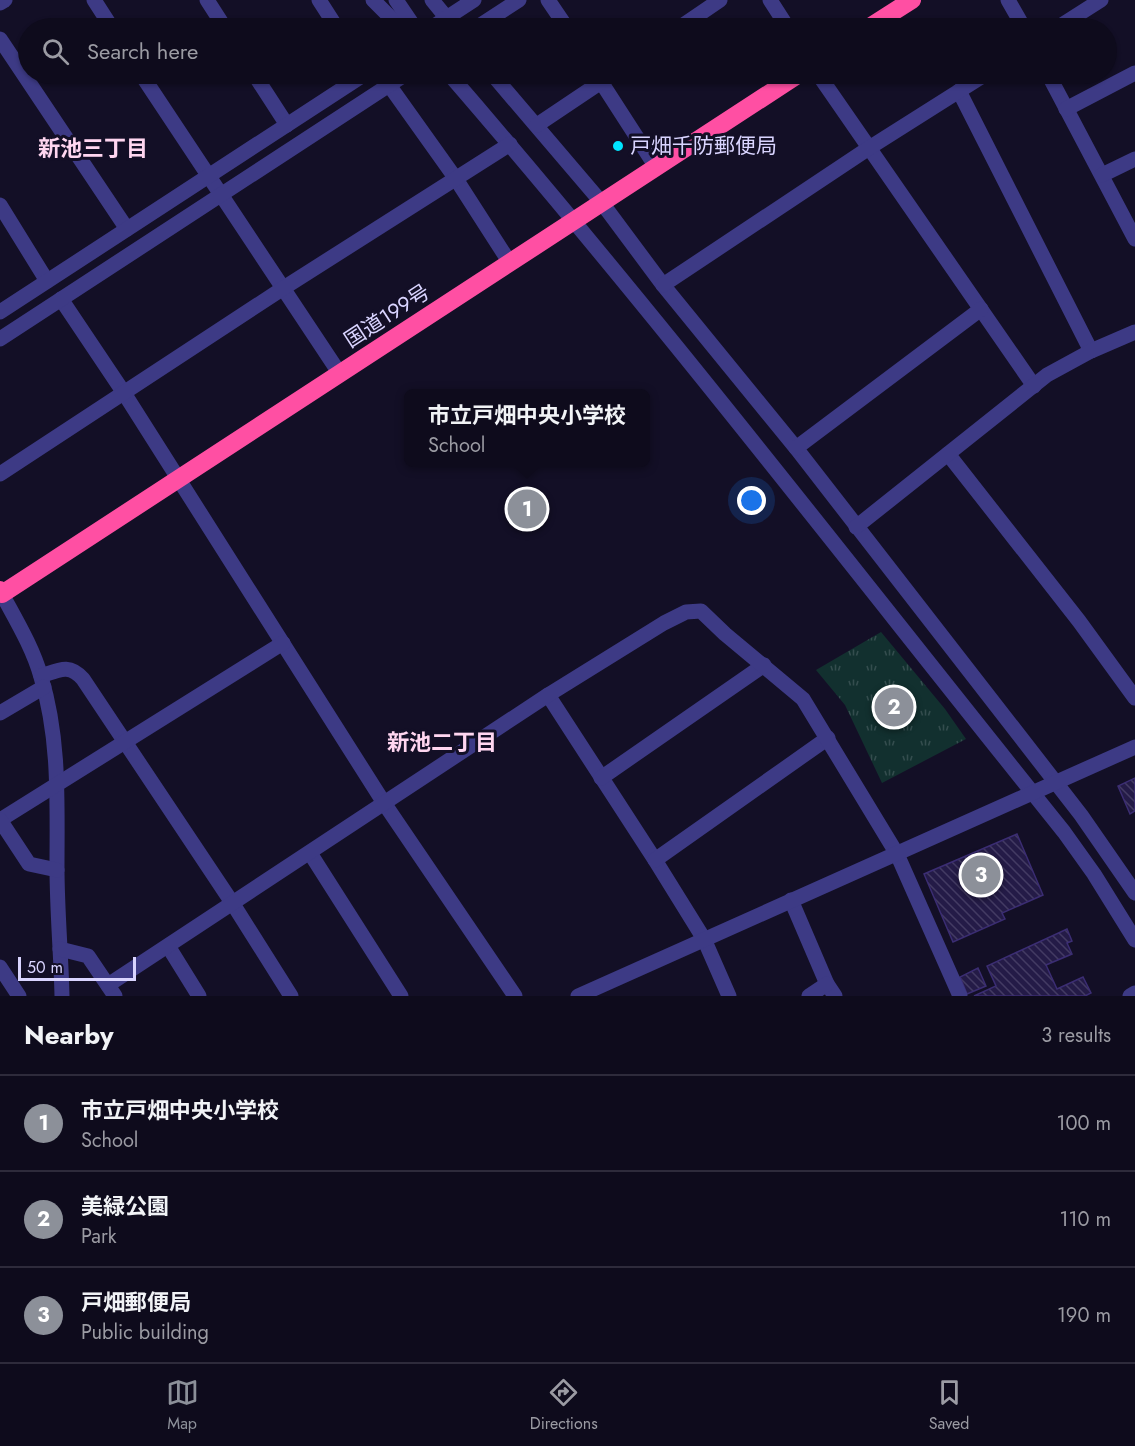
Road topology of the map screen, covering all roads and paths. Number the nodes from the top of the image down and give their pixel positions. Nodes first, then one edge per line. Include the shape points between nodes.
1 (5, 0) edge
2 (94, 0) edge
3 (207, 0) edge
4 (319, 0) edge
5 (374, 0) edge
6 (396, 0) edge
7 (432, 0) edge
8 (474, 0) edge
9 (519, 0) edge
10 (548, 0) edge
11 (720, 0) edge
12 (770, 0) edge
13 (912, 0) edge
14 (1008, 0) edge
15 (1101, 0) edge
16 (0, 3) edge
17 (106, 18) edge
18 (219, 18) edge
19 (331, 18) edge
20 (391, 18) edge
21 (408, 18) edge
22 (452, 18) edge
23 (491, 18) edge
24 (560, 18) edge
25 (694, 18) edge
26 (782, 18) edge
27 (884, 18) edge
28 (1018, 18) edge
29 (1073, 18) edge
30 (0, 39) edge
31 (18, 66) edge
32 (1135, 74) edge
33 (1117, 83) edge
34 (30, 84) edge
35 (148, 84) edge
36 (260, 84) edge
37 (350, 84) edge
38 (458, 84) edge
39 (501, 84) edge
40 (593, 84) edge
41 (609, 84) edge
42 (784, 84) edge
43 (825, 84) edge
44 (971, 84) edge
45 (1053, 84) edge
46 (1115, 84) edge
47 (389, 85) joint
48 (960, 91) junction
49 (1066, 108) junction
50 (287, 125) junction
51 (537, 125) junction
52 (510, 144) junction
53 (869, 148) junction
54 (1135, 159) edge
55 (656, 167) junction
56 (1101, 175) junction
57 (208, 176) junction
58 (456, 179) junction
59 (221, 195) junction
60 (602, 203) junction
61 (0, 205) edge
62 (575, 220) junction
63 (127, 229) junction
64 (1135, 239) edge
65 (510, 263) junction
66 (47, 281) junction
67 (663, 285) junction
68 (282, 289) junction
69 (61, 300) junction
70 (981, 309) junction
71 (0, 312) edge
72 (1135, 332) edge
73 (0, 339) edge
74 (1091, 351) junction
75 (340, 374) junction
76 (1034, 387) junction
77 (124, 393) junction
78 (796, 448) junction
79 (948, 454) junction
80 (0, 474) edge
81 (178, 479) junction
82 (855, 527) junction
83 (1, 593) edge
84 (283, 644) junction
85 (764, 665) junction
86 (42, 681) junction
87 (548, 695) junction
88 (1135, 698) edge
89 (0, 713) edge
90 (828, 738) junction
91 (124, 741) junction
92 (1135, 747) edge
93 (602, 778) junction
94 (57, 783) junction
95 (1056, 783) junction
96 (1033, 793) junction
97 (384, 803) junction
98 (0, 820) edge
99 (310, 852) junction
100 (897, 854) junction
101 (655, 860) junction
102 (57, 870) junction
103 (1135, 893) edge
104 (791, 900) junction
105 (232, 904) junction
106 (704, 939) junction
107 (1135, 940) edge
108 (168, 946) junction
109 (60, 949) junction
110 (0, 966) edge
111 (831, 990) edge
112 (112, 991) edge
113 (1135, 993) edge
114 (19, 996) edge
115 (62, 996) edge
116 (200, 996) edge
117 (291, 996) edge
118 (401, 996) edge
119 (515, 996) edge
120 (578, 996) edge
121 (729, 996) edge
122 (809, 996) edge
123 (960, 996) edge
124 (1130, 996) edge

1 - 16 street
2 - 17 street
3 - 18 street
4 - 19 street
5 - 20 street
6 - 21 street
7 - 22 street
8 - 22 street
9 - 23 street
10 - 24 street
11 - 25 street
12 - 26 street
13 - 27 highway
14 - 28 street
15 - 29 street
30 - 31 street
32 - 33 street
34 - 63 street
35 - 57 street
36 - 50 street
37 - 50 street
38 - 52 street
39 - 51 street
40 - 51 street
41 - 55 street
42 - 55 highway, 国道199号
43 - 53 street
44 - 48 street
45 - 49 street
46 - 49 street
47 - 58 street
47 - 59 street
48 - 53 street
48 - 74 street
49 - 56 street
50 - 57 street
51 - 60 street
52 - 58 street
52 - 62 street
53 - 67 street
53 - 70 street
54 - 56 street
55 - 60 highway, 国道199号
56 - 64 street
57 - 59 street
57 - 63 street
58 - 65 street
58 - 68 street
59 - 68 street
59 - 69 street
60 - 62 highway, 国道199号
60 - 67 street
61 - 66 street
62 - 65 highway, 国道199号
62 - 96 street
63 - 66 street
65 - 75 highway, 国道199号
66 - 71 street
67 - 78 street
68 - 75 street
68 - 77 street
69 - 73 street
69 - 77 street
70 - 76 street
70 - 78 street
72 - 74 street
74 - 76 street via 1047,375
75 - 81 highway, 国道199号
76 - 79 street
77 - 80 street
77 - 81 street
78 - 82 street
79 - 82 street
79 - 88 street
81 - 83 highway, 国道199号
81 - 84 street
82 - 95 street
83 - 86 street via 25,637
84 - 91 street
84 - 97 street
85 - 87 street via 701,611 686,612
85 - 90 street via 803,699
85 - 93 street
86 - 89 street
86 - 91 street via 64,669 75,670
86 - 94 street via 50,712
87 - 93 street
87 - 97 street
90 - 100 street
90 - 101 street
91 - 94 street
91 - 105 street
92 - 95 street
93 - 101 street
94 - 98 street
94 - 102 street
95 - 96 street
95 - 103 street
96 - 100 street
96 - 107 street via 1094,874
97 - 99 street
97 - 119 street
98 - 102 street via 29,864
99 - 105 street
99 - 118 street
100 - 104 street
100 - 123 street
101 - 106 street
102 - 109 street
104 - 106 street
104 - 111 street
105 - 108 street
105 - 117 street
106 - 120 street
106 - 121 street
108 - 112 street
108 - 116 street
109 - 112 street via 88,956
109 - 115 street
110 - 114 street
111 - 122 street
113 - 124 street

